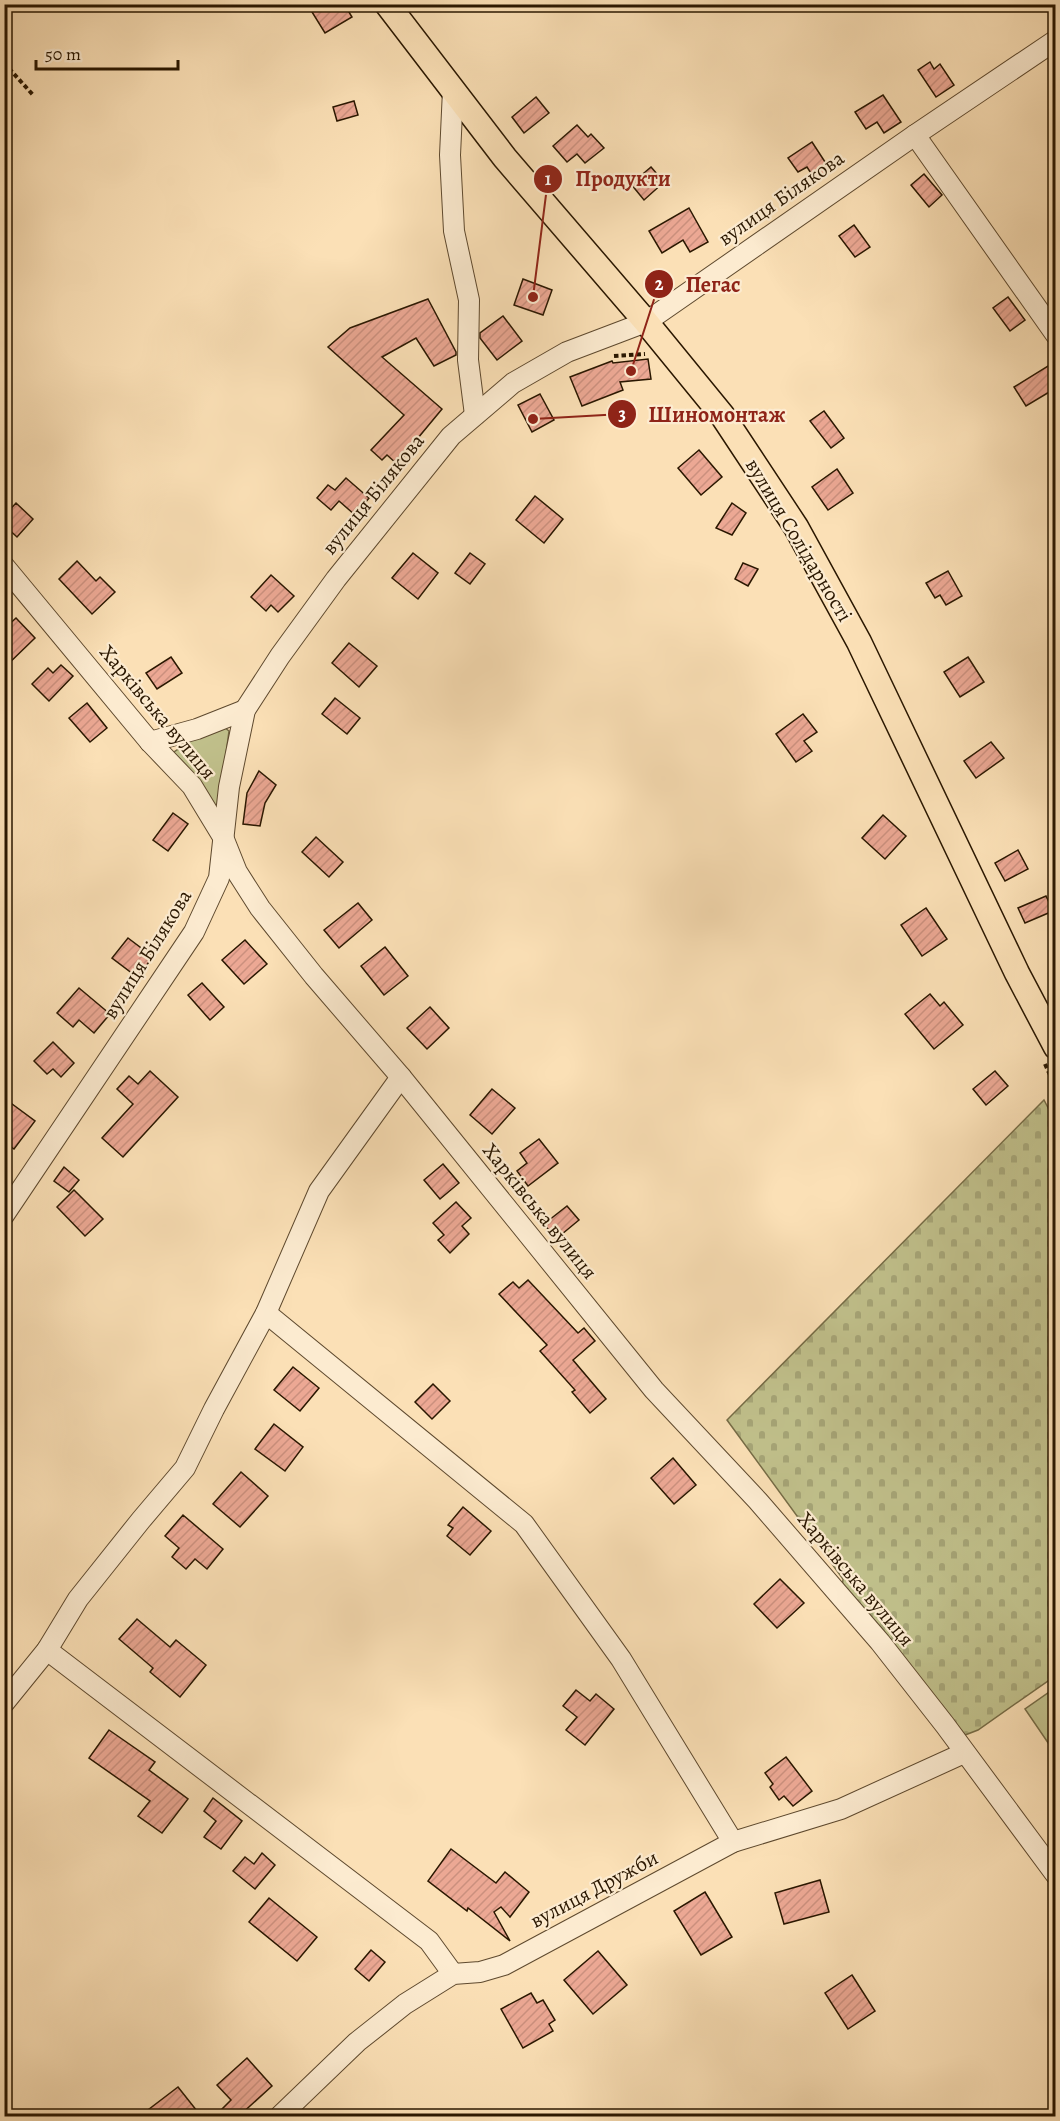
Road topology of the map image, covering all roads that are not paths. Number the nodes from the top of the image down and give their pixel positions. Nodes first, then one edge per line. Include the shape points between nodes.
1 (387, 4) edge
2 (1056, 40) edge
3 (453, 90) junction
4 (915, 135) junction
5 (646, 322) junction
6 (1056, 335) edge
7 (475, 415) junction
8 (4, 566) edge
9 (245, 710) junction
10 (150, 742) junction
11 (223, 837) junction
12 (1049, 1053) edge
13 (401, 1077) junction
14 (4, 1215) edge
15 (266, 1313) junction
16 (47, 1650) junction
17 (4, 1703) edge
18 (964, 1752) junction
19 (733, 1842) junction
20 (1056, 1875) edge
21 (453, 1974) junction
22 (280, 2116) edge

1 - 3 main road, вулиця Солідарності
2 - 4 street, вулиця Білякова
3 - 5 main road, вулиця Солідарності via 505,158
3 - 7 street via 450,155 454,231 469,300 468,360
4 - 5 street, вулиця Білякова
4 - 6 street
5 - 7 street, вулиця Білякова via 567,352 513,383
5 - 12 main road, вулиця Солідарності via 722,415 796,527 859,642 1017,973
7 - 9 street, вулиця Білякова via 451,436 336,579
8 - 10 street, Харківська вулиця
9 - 10 street
9 - 11 street, вулиця Білякова
10 - 11 street, Харківська вулиця via 192,786
11 - 13 street, Харківська вулиця via 237,872 260,908
11 - 14 street, вулиця Білякова via 219,878 194,932
13 - 15 street via 319,1191
13 - 18 street, Харківська вулиця via 654,1390 758,1501 880,1642
15 - 16 street via 185,1468 78,1599
15 - 19 street via 524,1524 621,1659
16 - 17 street
16 - 21 street via 429,1941
18 - 19 street, вулиця Дружби via 841,1809
18 - 20 street, Харківська вулиця
19 - 21 street, вулиця Дружби via 504,1965
21 - 22 street, вулиця Дружби via 405,2004 357,2042

